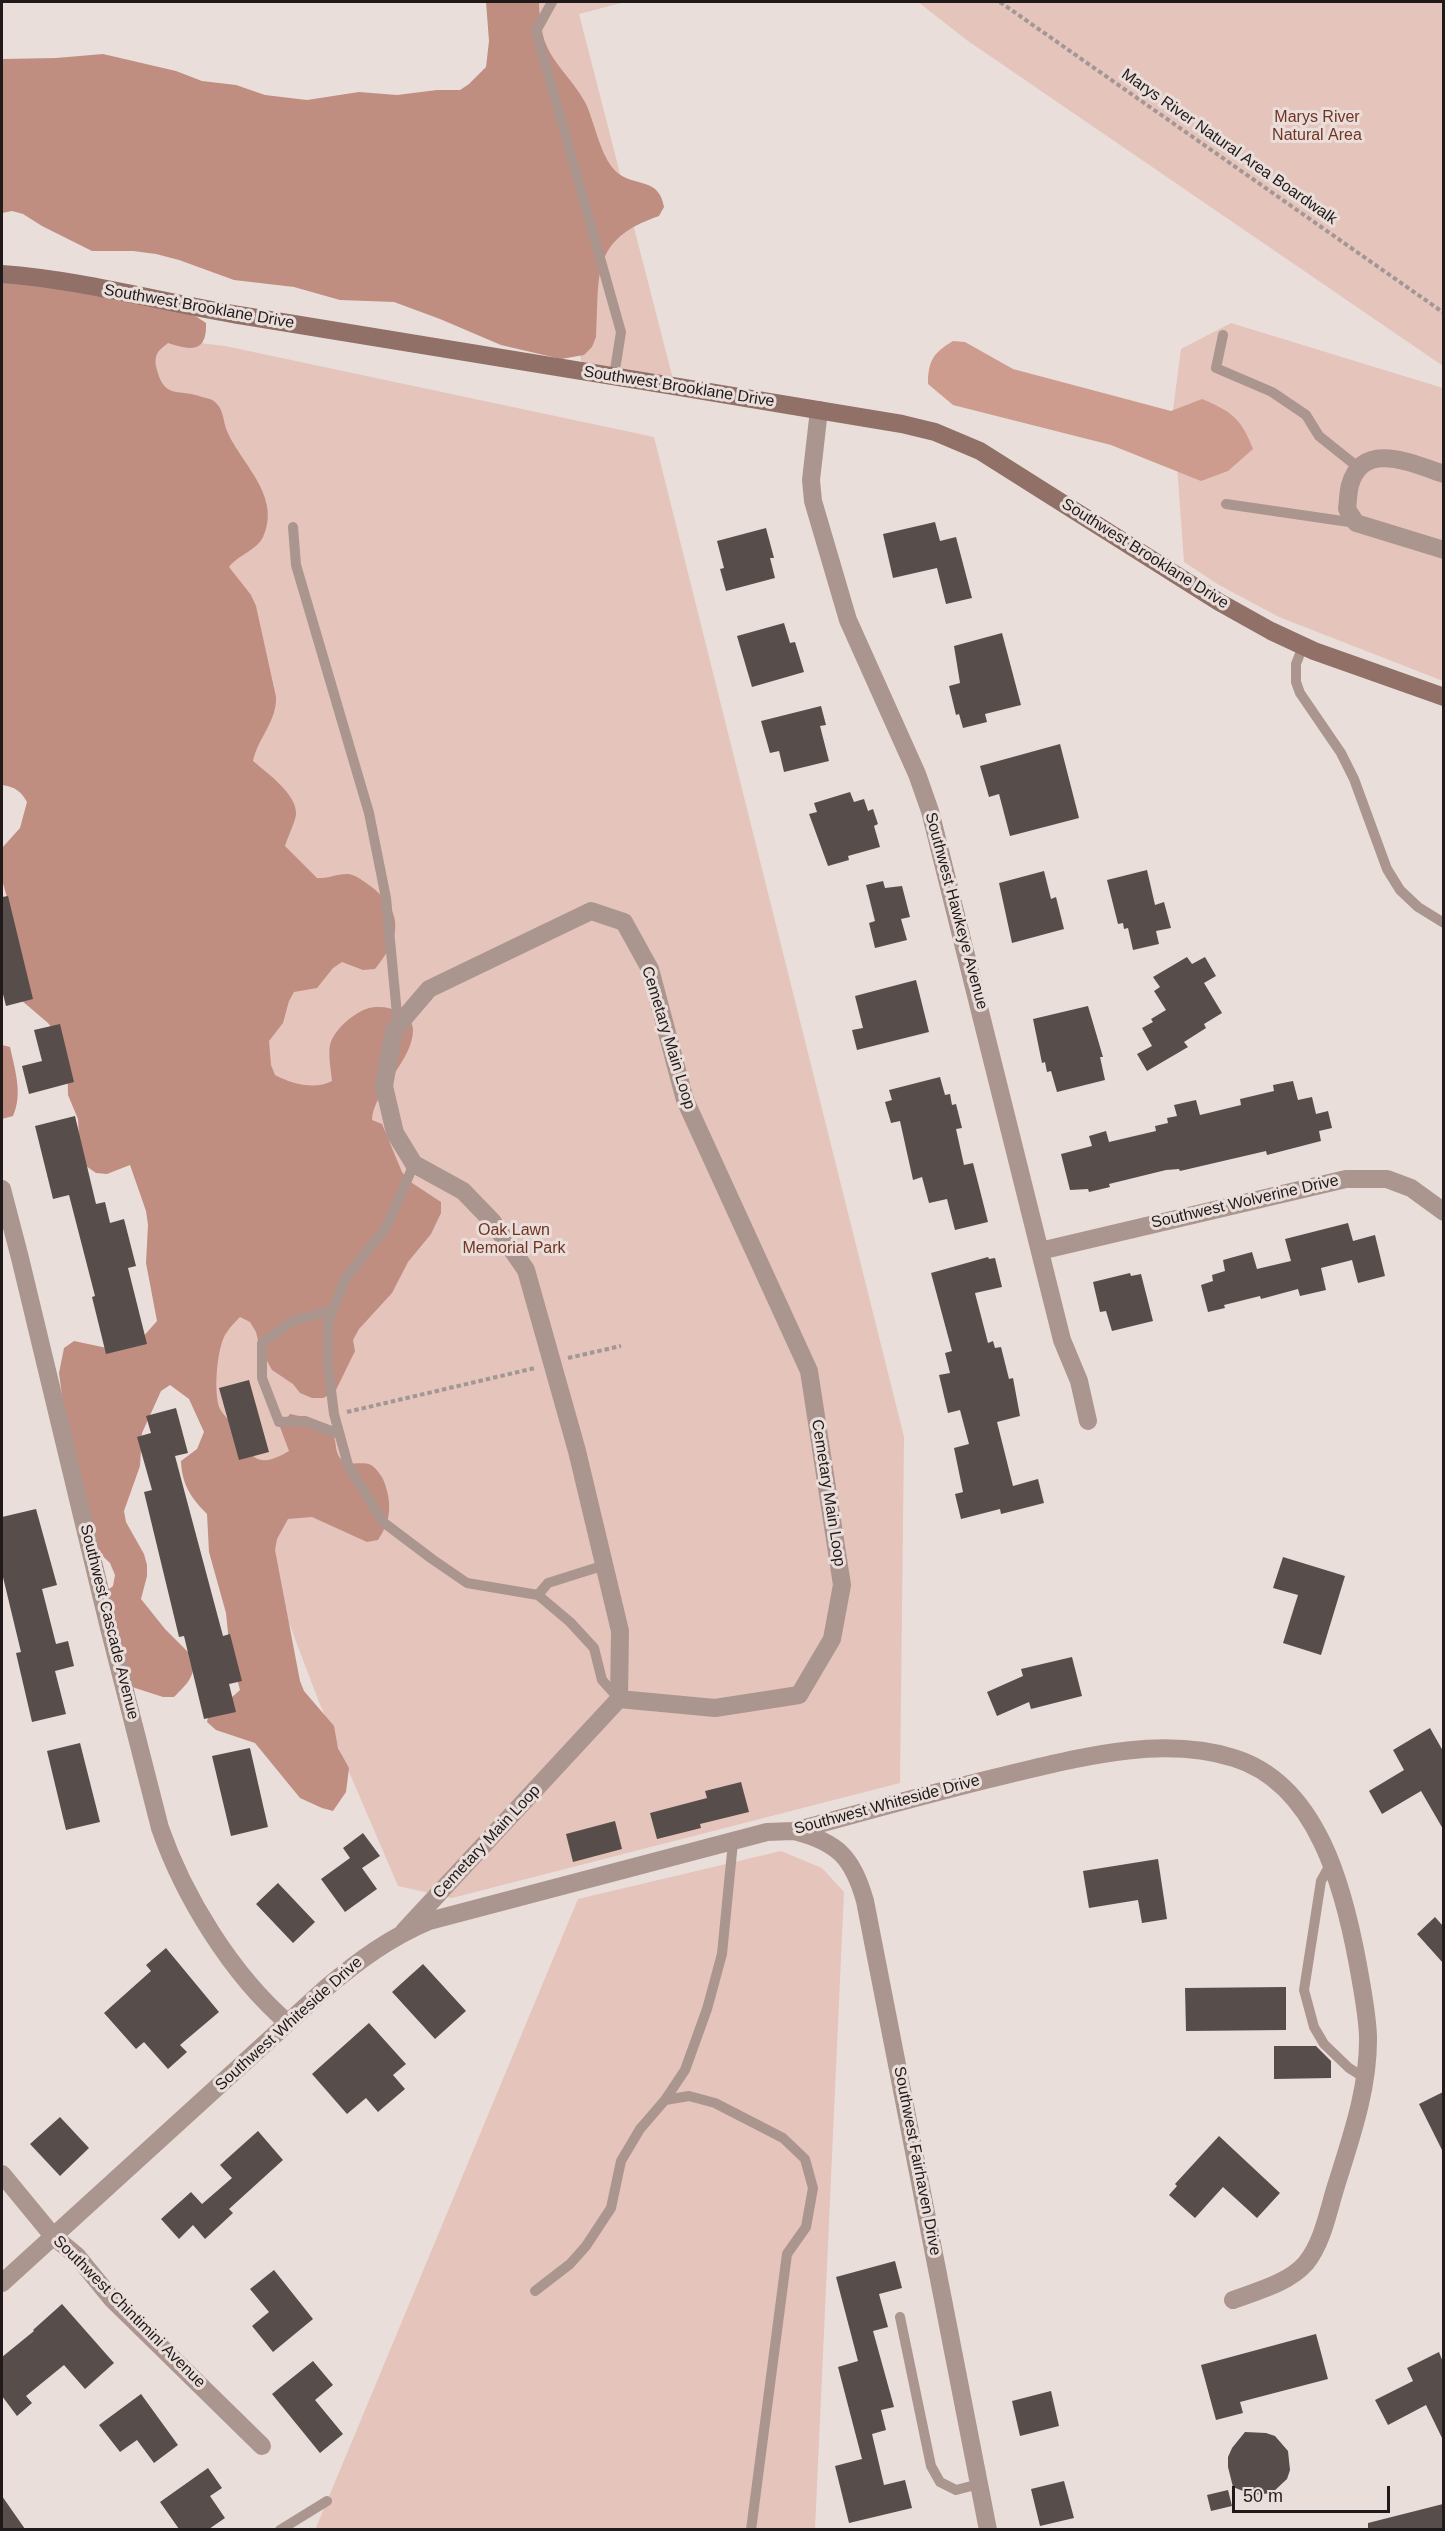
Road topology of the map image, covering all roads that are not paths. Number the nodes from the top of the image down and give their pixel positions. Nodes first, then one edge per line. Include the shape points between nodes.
1 (552, 2) edge
2 (2, 274) edge
3 (1223, 335) dead end
4 (614, 376) junction
5 (819, 410) junction
6 (1359, 468) junction
7 (1443, 474) edge
8 (1226, 504) dead end
9 (1356, 523) junction
10 (293, 527) dead end
11 (1443, 549) edge
12 (1303, 646) junction
13 (1443, 697) edge
14 (1443, 923) edge
15 (398, 1025) junction
16 (414, 1164) junction
17 (2, 1189) edge
18 (1443, 1212) edge
19 (1040, 1251) junction
20 (332, 1310) junction
21 (1088, 1421) dead end
22 (339, 1434) junction
23 (605, 1565) junction
24 (538, 1596) junction
25 (619, 1699) junction
26 (793, 1831) junction
27 (733, 1842) junction
28 (1331, 1862) junction
29 (404, 1932) junction
30 (288, 2023) junction
31 (1365, 2078) junction
32 (665, 2100) junction
33 (2, 2174) edge
34 (53, 2236) junction
35 (2, 2283) edge
36 (535, 2291) dead end
37 (1233, 2300) dead end
38 (900, 2317) dead end
39 (262, 2446) dead end
40 (979, 2484) junction
41 (327, 2501) dead end
42 (280, 2529) edge
43 (751, 2529) edge
44 (988, 2529) edge

1 - 4 lane via 536,32 621,332
2 - 4 street, Southwest Brooklane Drive via 43,277 242,315
3 - 6 lane via 1216,368 1272,392 1306,415 1319,436
4 - 5 street, Southwest Brooklane Drive
5 - 12 street, Southwest Brooklane Drive via 934,432 980,451 1219,602
5 - 19 street, Southwest Hawkeye Avenue via 811,480 813,501 848,620 930,810
6 - 7 street via 1369,460 1393,457
6 - 9 street via 1350,484 1347,509
8 - 9 lane
9 - 11 street
10 - 15 lane via 296,565 369,813 386,898
12 - 13 street, Southwest Brooklane Drive
12 - 14 lane via 1296,664 1300,693 1354,779 1387,869 1400,891
15 - 16 street, Cemetary Main Loop via 384,1086 395,1133
15 - 25 street, Cemetary Main Loop via 429,989 591,910 624,922 650,969 685,1100 809,1371 842,1585 832,1640 799,1695 715,1708
16 - 20 lane via 387,1226 346,1278
16 - 23 street, Cemetary Main Loop via 463,1191 492,1221 526,1270
17 - 30 street, Southwest Cascade Avenue via 160,1828 192,1899 223,1948 257,1993
18 - 19 street, Southwest Wolverine Drive via 1411,1188 1386,1179 1346,1179
19 - 21 street, Southwest Hawkeye Avenue via 1062,1340 1079,1381
20 - 22 lane via 328,1322 328,1366
20 - 22 lane via 293,1321 262,1343 262,1378 279,1422 305,1421
22 - 24 lane via 348,1465 383,1522 467,1583
23 - 24 lane via 548,1583
23 - 25 street, Cemetary Main Loop via 621,1631
24 - 25 lane via 594,1648 602,1680
25 - 29 street, Cemetary Main Loop
26 - 27 street, Southwest Whiteside Drive via 767,1832
26 - 28 street, Southwest Whiteside Drive via 954,1787 1108,1752 1199,1750 1245,1762 1278,1783 1310,1822
26 - 40 street, Southwest Fairhaven Drive via 832,1844 859,1879
27 - 29 street, Southwest Whiteside Drive via 429,1921
27 - 32 lane via 722,1954 685,2070
28 - 31 street, Southwest Whiteside Drive via 1352,1937 1366,2009
28 - 31 lane via 1321,1881 1304,1990 1314,2027 1324,2044
29 - 30 street, Southwest Whiteside Drive via 369,1952
30 - 34 street, Southwest Whiteside Drive
31 - 37 street, Southwest Whiteside Drive via 1317,2247 1304,2265 1287,2278
32 - 36 lane via 640,2129 621,2161 611,2208 586,2246
32 - 43 lane via 689,2096 715,2103 783,2138 805,2159 813,2188 806,2227 787,2254
33 - 34 street, Southwest Chintimini Avenue
34 - 35 street, Southwest Whiteside Drive
34 - 39 street, Southwest Chintimini Avenue
38 - 40 lane via 931,2466 940,2482 956,2490
40 - 44 street, Southwest Fairhaven Drive
41 - 42 lane

